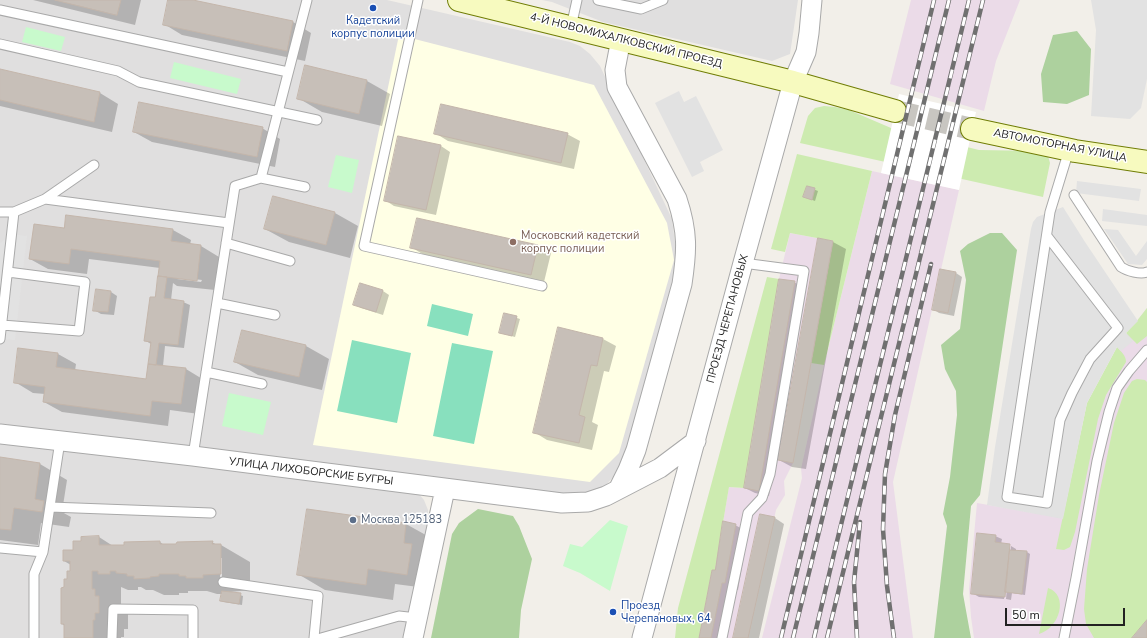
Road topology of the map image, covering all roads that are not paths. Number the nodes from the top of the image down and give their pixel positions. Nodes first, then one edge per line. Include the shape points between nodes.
1 (307, 0) edge
2 (418, 0) edge
3 (458, 0) edge
4 (577, 0) edge
5 (598, 0) edge
6 (663, 0) edge
7 (812, 0) edge
8 (0, 10) edge
9 (571, 27) junction
10 (622, 39) junction
11 (0, 44) edge
12 (288, 72) junction
13 (794, 82) junction
14 (277, 111) junction
15 (896, 111) tunnel mouth
16 (316, 120) dead end
17 (972, 129) tunnel mouth
18 (1069, 150) junction
19 (1147, 162) edge
20 (94, 165) dead end
21 (261, 178) junction
22 (305, 187) dead end
23 (1074, 195) dead end
24 (44, 199) junction
25 (0, 212) edge
26 (14, 212) junction
27 (229, 223) junction
28 (1047, 236) junction
29 (226, 243) junction
30 (290, 261) dead end
31 (743, 263) junction
32 (8, 272) junction
33 (1147, 272) edge
34 (542, 286) dead end
35 (217, 303) junction
36 (275, 315) dead end
37 (2, 325) junction
38 (0, 339) edge
39 (1144, 353) edge
40 (1147, 364) edge
41 (206, 372) junction
42 (262, 384) dead end
43 (0, 434) edge
44 (696, 440) junction
45 (60, 441) junction
46 (193, 456) junction
47 (619, 488) junction
48 (445, 489) junction
49 (50, 507) junction
50 (211, 513) dead end
51 (0, 548) edge
52 (43, 552) junction
53 (223, 582) dead end
54 (418, 618) junction
55 (34, 638) edge
56 (112, 638) edge
57 (193, 638) edge
58 (314, 638) edge
59 (321, 638) edge
60 (413, 638) edge
61 (642, 638) edge
62 (722, 638) edge
63 (1064, 638) edge

1 - 12 lane
2 - 34 lane via 364,246
3 - 9 street, 4-Й НОВОМИХАЛКОВСКИЙ ПРОЕЗД
4 - 9 lane
5 - 6 lane via 641,9
7 - 13 street, ПРОЕЗД ЧЕРЕПАНОВЫХ via 806,52
8 - 12 lane
9 - 10 street, 4-Й НОВОМИХАЛКОВСКИЙ ПРОЕЗД
10 - 13 street, 4-Й НОВОМИХАЛКОВСКИЙ ПРОЕЗД
10 - 47 street via 615,70 618,87 677,199 684,218 687,239 682,284 636,450
11 - 14 lane via 118,71 139,82
12 - 14 lane
13 - 15 street
13 - 31 street, ПРОЕЗД ЧЕРЕПАНОВЫХ
14 - 16 lane
14 - 21 lane
17 - 18 street, АВТОМОТОРНАЯ УЛИЦА
18 - 19 street, АВТОМОТОРНАЯ УЛИЦА
18 - 28 lane via 1050,212
20 - 24 lane
21 - 22 lane
21 - 27 lane via 235,186
23 - 33 lane via 1121,267 1144,274
24 - 26 lane
24 - 27 lane
25 - 26 lane
26 - 32 lane
27 - 29 lane
28 - 28 lane via 1006,497 1047,503 1060,420 1090,359 1118,328
29 - 30 lane
29 - 35 lane
31 - 44 street, ПРОЕЗД ЧЕРЕПАНОВЫХ
31 - 62 lane via 804,271 770,474 762,498 748,513
32 - 37 lane
32 - 37 lane via 85,282 79,331
35 - 36 lane
35 - 41 lane
37 - 38 lane
39 - 40 lane
39 - 63 lane via 1118,388 1109,412 1097,461
41 - 42 lane
41 - 46 lane
43 - 45 street, УЛИЦА ЛИХОБОРСКИЕ БУГРЫ
44 - 47 street, УЛИЦА ЛИХОБОРСКИЕ БУГРЫ via 660,468
44 - 61 street, ПРОЕЗД ЧЕРЕПАНОВЫХ
45 - 46 street, УЛИЦА ЛИХОБОРСКИЕ БУГРЫ
45 - 49 lane
46 - 48 street, УЛИЦА ЛИХОБОРСКИЕ БУГРЫ
47 - 48 street, УЛИЦА ЛИХОБОРСКИЕ БУГРЫ via 588,502 562,502
48 - 54 street
49 - 50 lane
49 - 52 lane
51 - 52 lane
52 - 55 lane via 34,574
53 - 58 lane via 318,596
54 - 59 lane via 399,616
54 - 60 street
56 - 57 lane via 113,609 193,610

